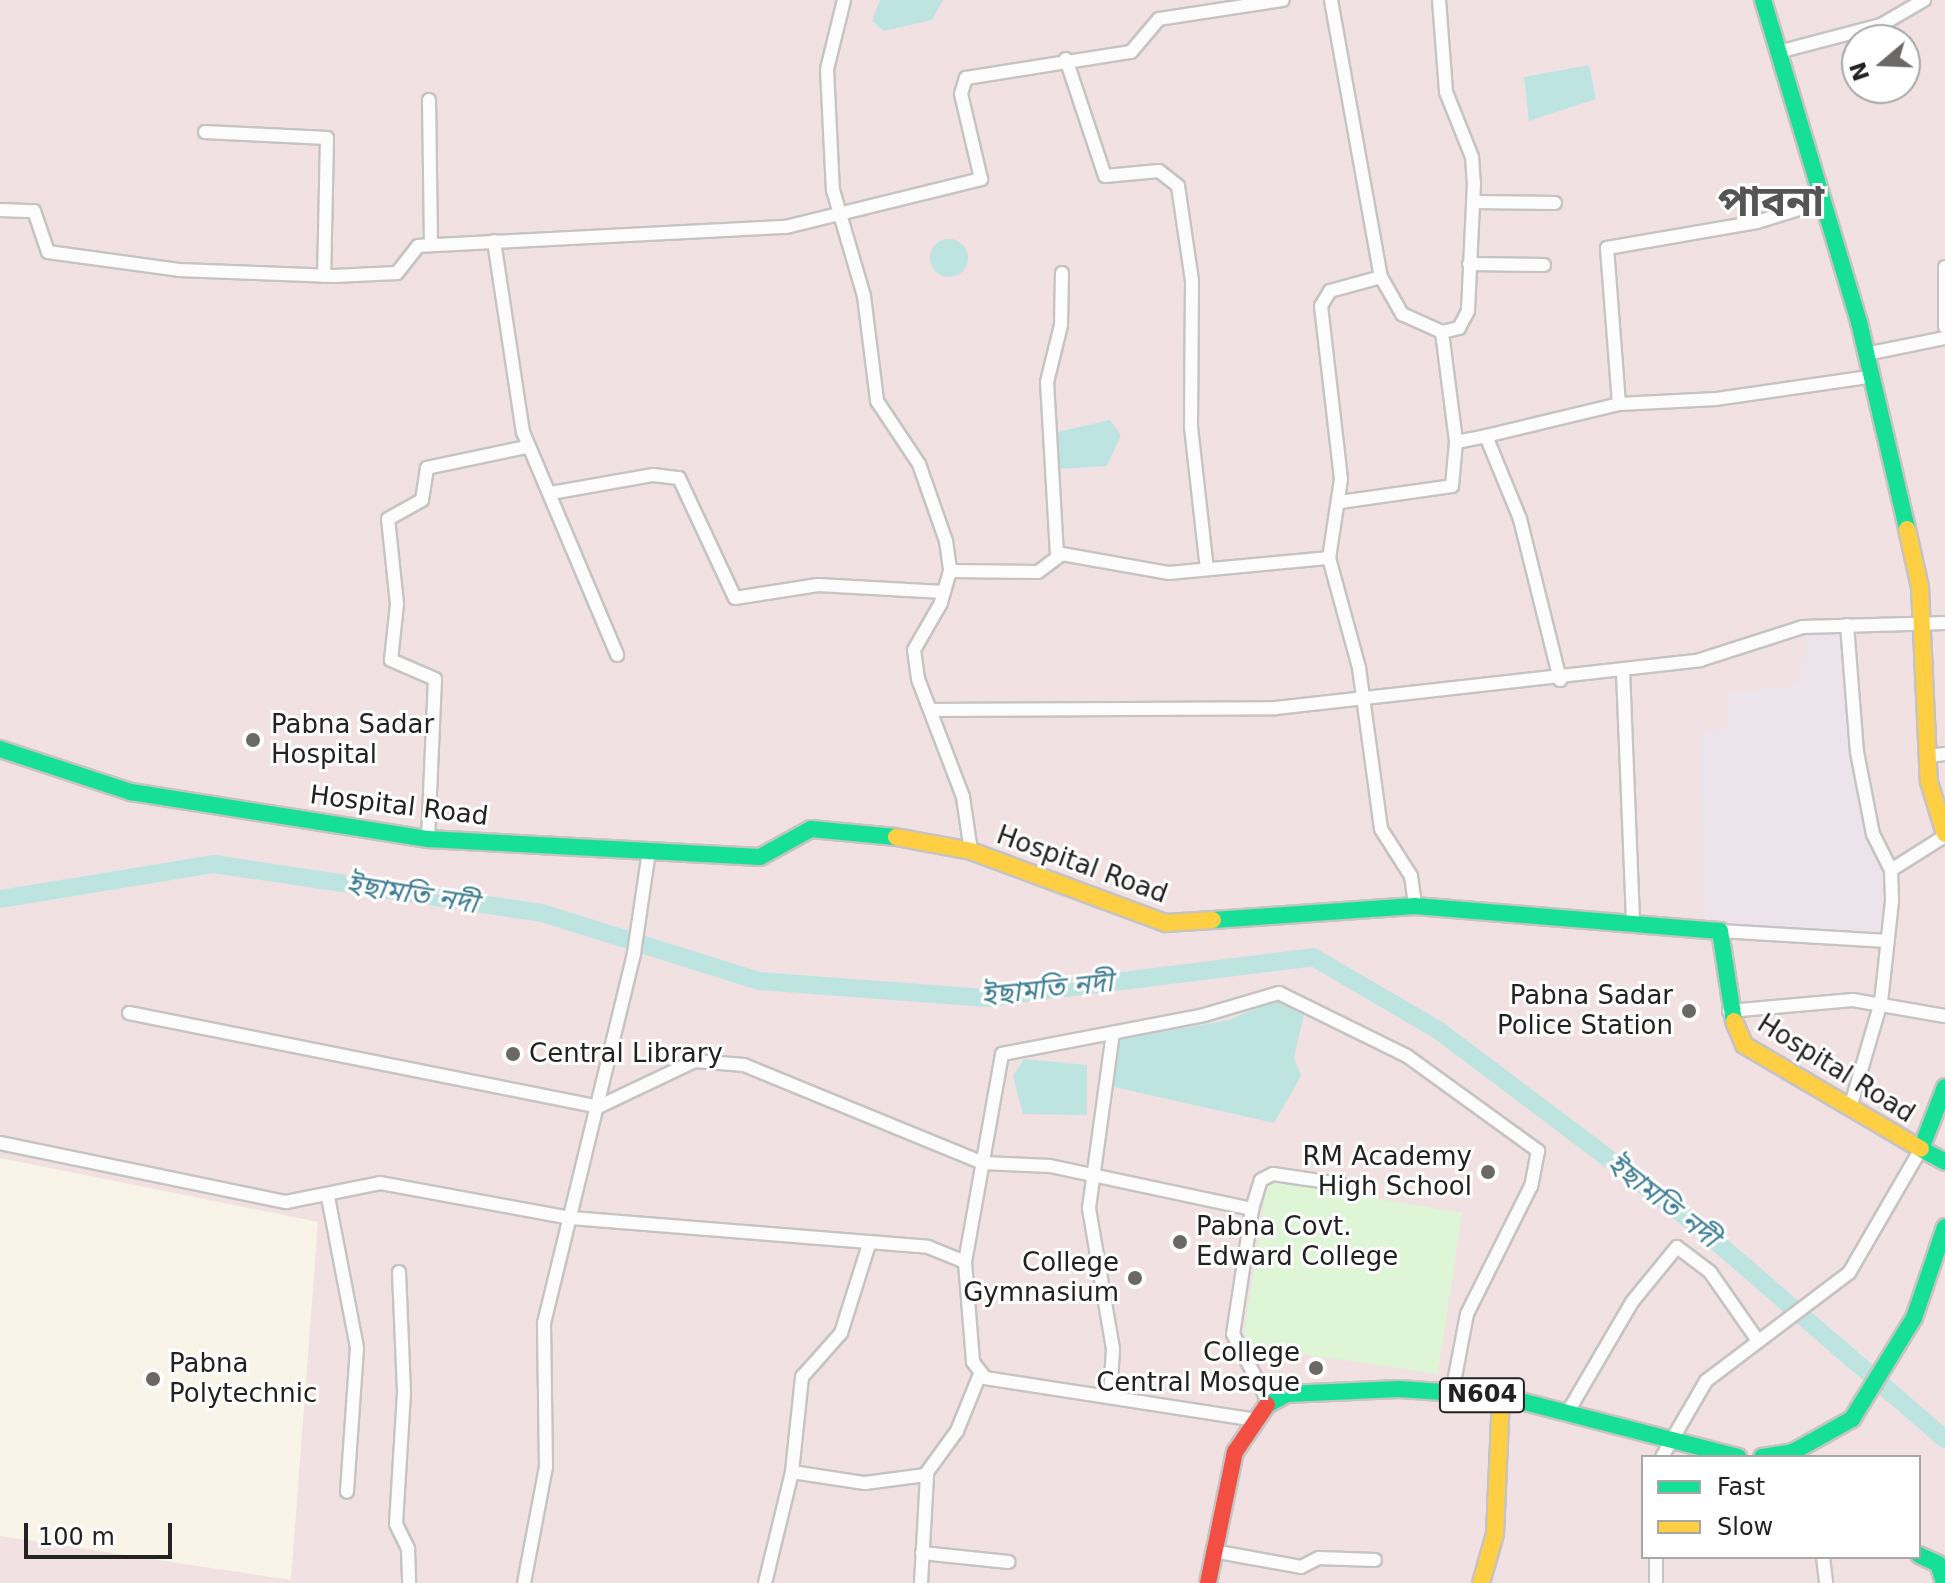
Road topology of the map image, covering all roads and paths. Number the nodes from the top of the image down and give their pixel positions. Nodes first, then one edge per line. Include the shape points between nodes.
1 (844, 0) edge
2 (1283, 0) edge
3 (1331, 0) edge
4 (1439, 0) edge
5 (1763, 0) edge
6 (1924, 0) edge
7 (1782, 51) junction
8 (1066, 59) junction
9 (429, 100) dead end
10 (205, 132) dead end
11 (1825, 201) junction
12 (1474, 202) junction
13 (1555, 203) dead end
14 (0, 210) edge
15 (838, 214) junction
16 (494, 241) junction
17 (431, 245) junction
18 (1469, 264) junction
19 (1544, 265) dead end
20 (1945, 267) edge
21 (1062, 273) dead end
22 (324, 276) junction
23 (1381, 277) junction
24 (1945, 327) edge
25 (1442, 332) junction
26 (1945, 338) edge
27 (1866, 354) junction
28 (1868, 377) junction
29 (1619, 404) junction
30 (1486, 436) junction
31 (1456, 442) junction
32 (527, 447) junction
33 (551, 493) junction
34 (1340, 502) junction
35 (1057, 555) junction
36 (1329, 558) junction
37 (1207, 569) junction
38 (950, 571) junction
39 (944, 592) junction
40 (1945, 623) edge
41 (1847, 625) junction
42 (1926, 626) junction
43 (617, 655) dead end
44 (1623, 671) junction
45 (1560, 680) junction
46 (1364, 694) junction
47 (931, 710) junction
48 (0, 749) edge
49 (1936, 755) edge
50 (1945, 835) edge
51 (428, 839) junction
52 (649, 851) junction
53 (971, 851) junction
54 (1891, 870) junction
55 (1415, 906) junction
56 (1633, 922) junction
57 (1720, 931) junction
58 (1888, 941) junction
59 (1881, 1002) junction
60 (1729, 1011) junction
61 (129, 1013) dead end
62 (1945, 1016) edge
63 (1113, 1033) junction
64 (1945, 1087) edge
65 (598, 1107) junction
66 (1850, 1108) junction
67 (0, 1143) edge
68 (1921, 1149) junction
69 (1945, 1162) edge
70 (983, 1163) junction
71 (1092, 1177) junction
72 (1341, 1184) dead end
73 (328, 1197) junction
74 (1252, 1209) junction
75 (571, 1218) junction
76 (1945, 1227) edge
77 (869, 1244) junction
78 (965, 1262) junction
79 (399, 1272) dead end
80 (1756, 1338) junction
81 (980, 1374) junction
82 (1452, 1393) junction
83 (1110, 1396) junction
84 (1501, 1396) junction
85 (1268, 1401) junction
86 (1569, 1410) junction
87 (1250, 1419) junction
88 (1669, 1438) junction
89 (1243, 1441) junction
90 (1663, 1455) edge
91 (1731, 1455) edge
92 (1769, 1455) edge
93 (792, 1472) junction
94 (927, 1474) junction
95 (347, 1492) dead end
96 (922, 1553) junction
97 (1224, 1553) junction
98 (1921, 1556) edge
99 (1656, 1559) edge
100 (1823, 1559) edge
101 (1375, 1560) dead end
102 (1009, 1562) dead end
103 (1942, 1565) edge
104 (409, 1583) edge
105 (524, 1583) edge
106 (765, 1583) edge
107 (921, 1583) edge
108 (1208, 1583) edge
109 (1218, 1583) edge
110 (1481, 1583) edge
111 (1656, 1583) edge
112 (1826, 1583) edge
113 (1944, 1583) edge

1 - 15 street via 832,31 826,98
2 - 8 street via 1159,19 1140,49
3 - 23 street
4 - 12 street via 1446,92 1472,157
5 - 7 main road
6 - 7 street via 1881,25
7 - 11 main road
8 - 15 street via 961,82 981,179
8 - 37 street via 1105,176 1159,171 1178,186 1192,281 1191,427
9 - 17 street
10 - 22 street via 327,138
11 - 27 main road
11 - 29 street via 1757,222 1607,248
12 - 13 street
12 - 18 street
14 - 22 street via 34,211 48,252 179,270
15 - 16 street via 786,227
15 - 38 street via 864,296 877,401 936,503
16 - 17 street
16 - 32 street
17 - 22 street via 411,248 397,273
18 - 19 street
18 - 25 street via 1464,323
20 - 24 street
21 - 35 street via 1061,325 1047,382
23 - 25 street via 1402,314
23 - 34 street via 1330,291 1321,306
25 - 31 street
26 - 27 street
27 - 28 main road
28 - 29 street via 1732,397
28 - 42 main road
29 - 30 street
30 - 31 street
30 - 45 street via 1520,519
31 - 34 street via 1452,486
32 - 33 street
32 - 51 street via 427,468 422,500 388,519 397,604 391,660 435,679
33 - 39 street via 653,475 679,478 735,598 818,585
33 - 43 street via 580,581 611,629
34 - 36 street
35 - 37 street via 1169,573
35 - 38 street via 1038,572
36 - 37 street
36 - 46 street
38 - 39 street
39 - 47 street via 914,650
40 - 42 street
41 - 42 street
41 - 44 street via 1753,637 1700,660
41 - 54 street via 1862,779 1873,834
42 - 49 main road
44 - 45 street
44 - 56 street
45 - 46 street
46 - 47 street via 1275,708
46 - 55 street via 1381,829 1411,876
47 - 53 street via 963,797
48 - 51 main road, Hospital Road via 131,792
49 - 50 main road
50 - 54 street
51 - 52 main road, Hospital Road
52 - 53 main road, Hospital Road via 760,857 826,826
52 - 65 street via 634,953
53 - 55 main road, Hospital Road via 1166,923
54 - 58 street
55 - 56 main road, Hospital Road
56 - 57 main road, Hospital Road
57 - 58 street
57 - 60 main road, Hospital Road
58 - 59 street
59 - 60 street via 1813,1000
59 - 62 street
59 - 66 street
60 - 66 main road, Hospital Road via 1744,1045
61 - 65 street
63 - 70 street via 1002,1054
63 - 71 street
63 - 82 street via 1279,993 1407,1056 1538,1151 1531,1186 1467,1314
64 - 68 main road
65 - 70 street via 695,1061 744,1065 777,1072 841,1107
65 - 75 street
66 - 68 main road, Hospital Road
67 - 73 street via 286,1202
68 - 69 main road, Hospital Road
68 - 80 street via 1849,1273 1821,1300
70 - 71 street via 1050,1166
70 - 78 street
71 - 74 street
71 - 83 street via 1094,1268 1113,1349
72 - 74 street via 1273,1174 1261,1180
73 - 75 street via 367,1184 404,1185
73 - 95 street via 357,1348
74 - 85 street via 1233,1334
75 - 77 street
75 - 105 street via 544,1323 546,1467
76 - 92 main road via 1914,1318 1858,1409 1821,1440
77 - 78 street via 928,1247
77 - 93 street via 841,1333 802,1377
78 - 81 street
79 - 104 street via 404,1393 396,1524 408,1549
80 - 86 street via 1710,1272 1677,1247 1632,1302
80 - 88 street via 1706,1381
81 - 83 street via 1008,1386
81 - 94 street via 957,1431
82 - 84 main road, N604
82 - 85 main road, N604 via 1325,1389
83 - 87 street
84 - 86 main road, N604
84 - 110 main road via 1495,1534
85 - 87 main road
86 - 88 main road, N604
87 - 89 main road
88 - 90 street
88 - 91 main road, N604
89 - 97 main road
89 - 108 main road
93 - 94 street via 865,1483
93 - 106 street
94 - 96 street
96 - 102 street
96 - 107 street
97 - 101 street via 1301,1567 1319,1558
97 - 109 main road
98 - 103 main road
99 - 111 street
100 - 112 street
103 - 113 main road

